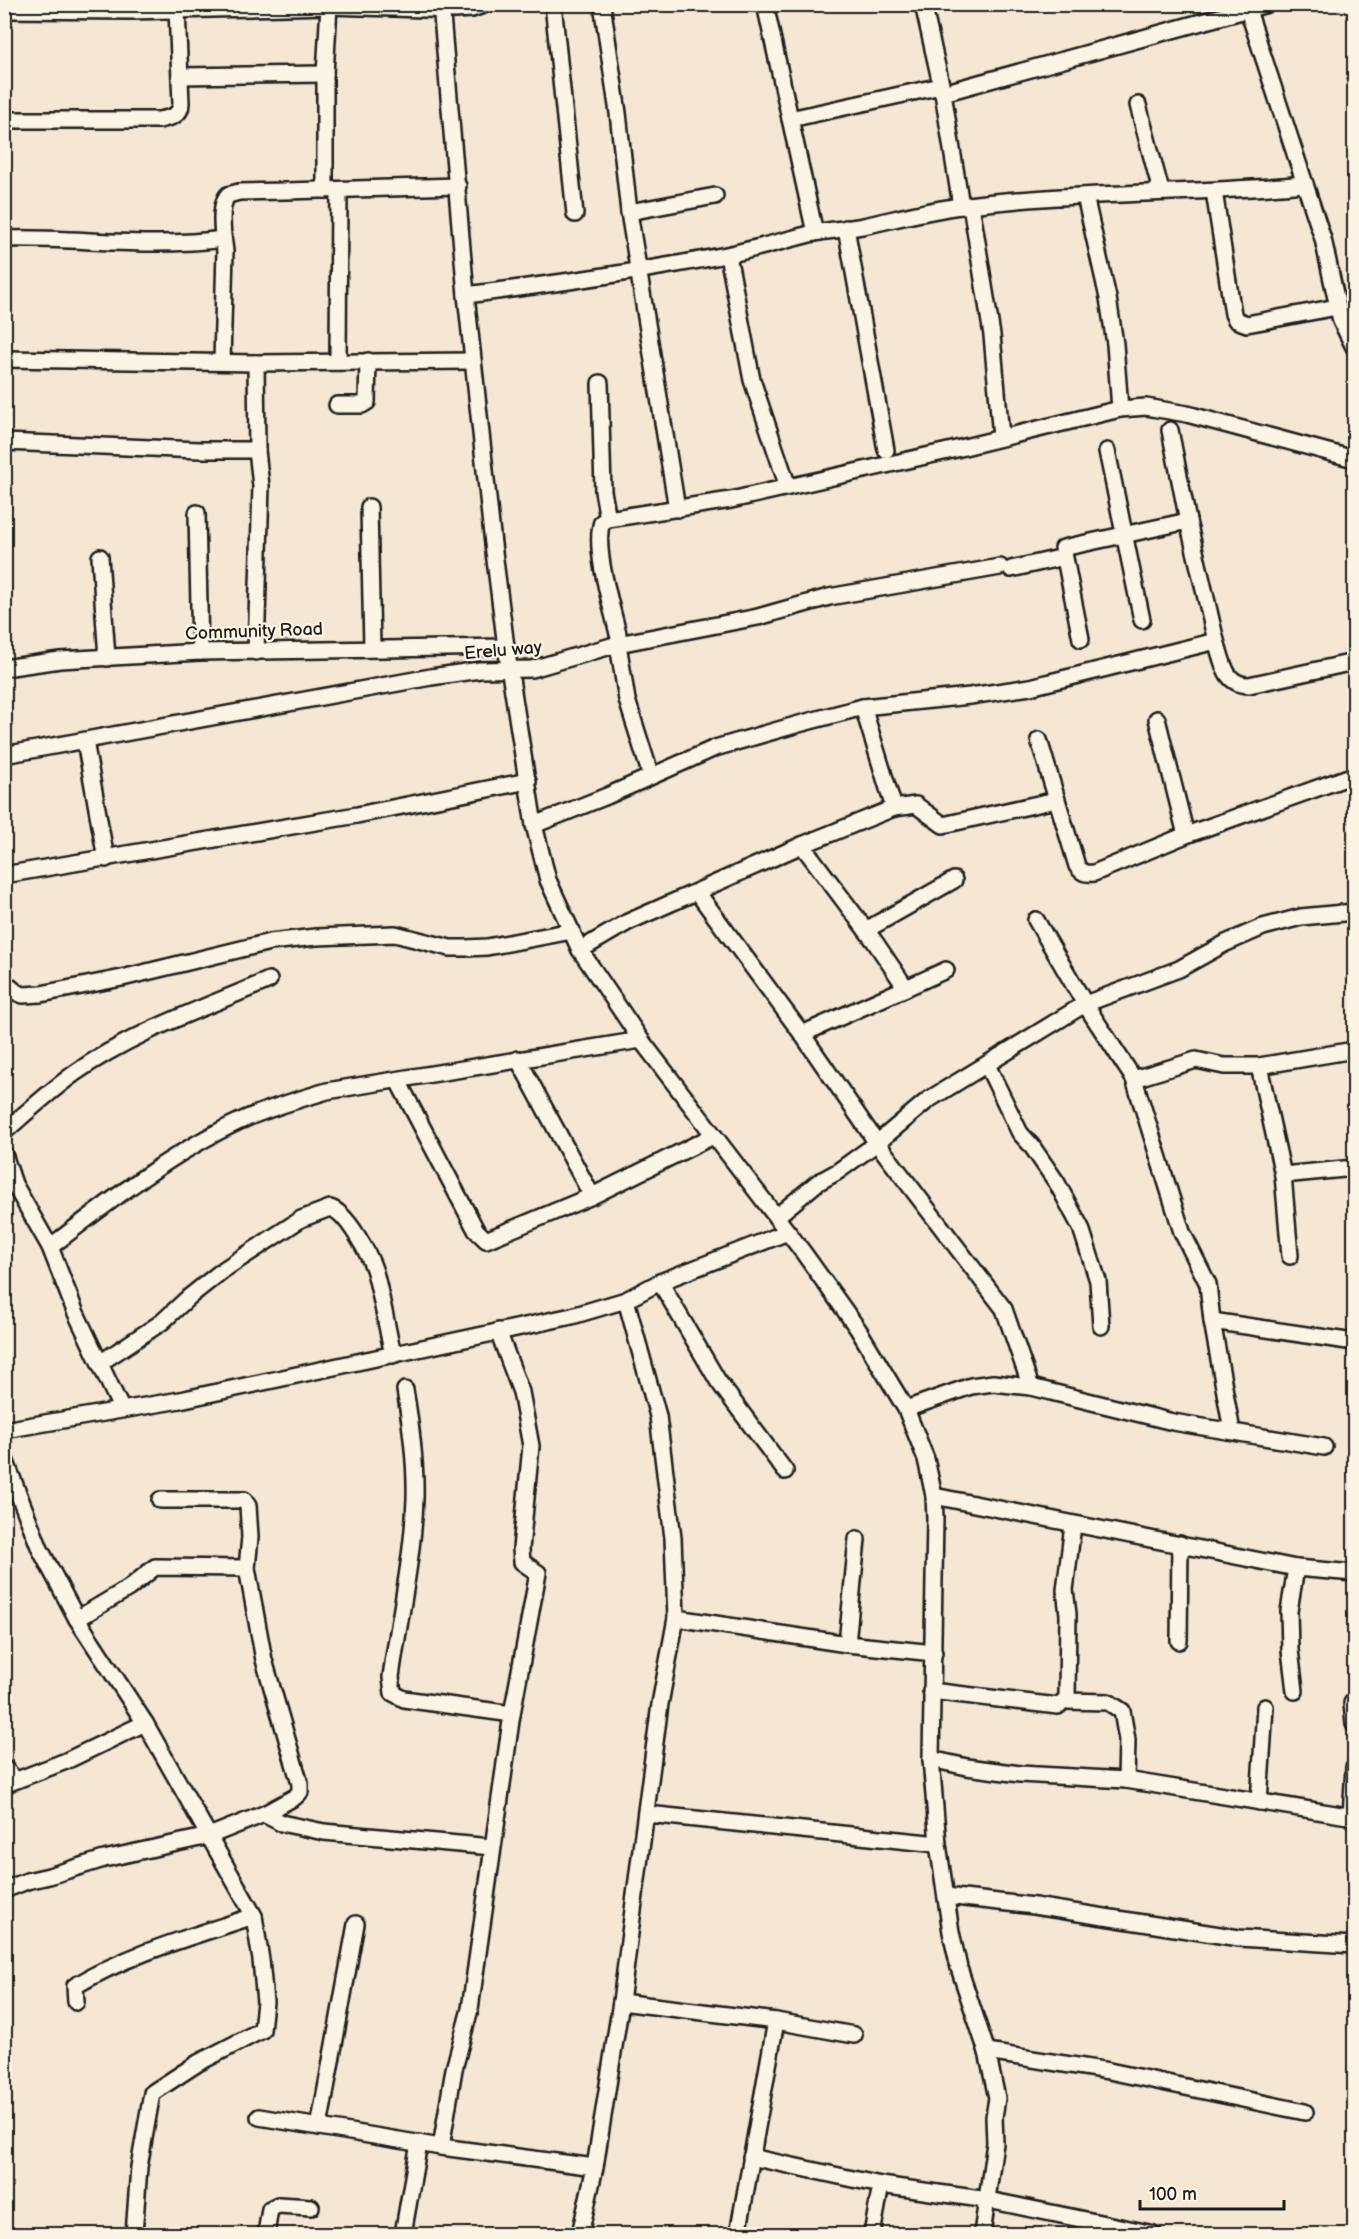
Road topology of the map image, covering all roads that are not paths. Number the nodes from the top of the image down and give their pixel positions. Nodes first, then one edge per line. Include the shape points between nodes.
1 (486, 4) edge
2 (553, 4) edge
3 (602, 4) edge
4 (765, 4) edge
5 (923, 4) edge
6 (1267, 4) edge
7 (249, 6) edge
8 (311, 6) edge
9 (329, 6) edge
10 (441, 7) edge
11 (1247, 7) edge
12 (37, 8) edge
13 (132, 8) edge
14 (4, 10) edge
15 (177, 10) junction
16 (325, 74) junction
17 (181, 76) junction
18 (942, 89) junction
19 (1138, 105) dead end
20 (790, 119) junction
21 (4, 120) edge
22 (1305, 184) junction
23 (458, 186) junction
24 (332, 190) junction
25 (1161, 191) junction
26 (1215, 191) junction
27 (715, 196) dead end
28 (1085, 196) junction
29 (966, 205) junction
30 (629, 212) junction
31 (575, 214) dead end
32 (846, 228) junction
33 (815, 233) junction
34 (4, 239) edge
35 (223, 239) junction
36 (728, 255) junction
37 (637, 270) junction
38 (466, 295) junction
39 (1337, 307) junction
40 (1354, 346) edge
41 (4, 359) edge
42 (222, 361) junction
43 (338, 361) junction
44 (368, 361) junction
45 (473, 361) junction
46 (256, 363) junction
47 (600, 383) dead end
48 (337, 405) dead end
49 (1120, 409) junction
50 (1170, 430) dead end
51 (1001, 437) junction
52 (4, 442) edge
53 (257, 450) junction
54 (885, 450) dead end
55 (1107, 451) dead end
56 (1354, 459) edge
57 (788, 487) junction
58 (369, 507) dead end
59 (677, 509) junction
60 (197, 513) dead end
61 (608, 519) junction
62 (1188, 521) junction
63 (1124, 534) junction
64 (100, 557) dead end
65 (1064, 557) junction
66 (1142, 620) dead end
67 (618, 639) junction
68 (1081, 639) dead end
69 (1216, 641) junction
70 (506, 646) junction
71 (372, 648) junction
72 (200, 652) junction
73 (256, 652) junction
74 (107, 657) junction
75 (1354, 662) edge
76 (4, 668) edge
77 (510, 669) junction
78 (863, 707) junction
79 (1157, 719) dead end
80 (1039, 740) dead end
81 (85, 741) junction
82 (4, 755) edge
83 (1354, 775) edge
84 (651, 776) junction
85 (528, 781) junction
86 (1056, 800) junction
87 (894, 808) junction
88 (534, 825) junction
89 (1186, 835) junction
90 (802, 845) junction
91 (106, 859) junction
92 (4, 875) edge
93 (954, 880) dead end
94 (697, 892) junction
95 (1354, 912) edge
96 (1036, 920) dead end
97 (866, 930) junction
98 (572, 931) junction
99 (580, 950) junction
100 (946, 970) dead end
101 (269, 980) dead end
102 (4, 982) edge
103 (906, 988) junction
104 (1085, 1004) junction
105 (802, 1034) junction
106 (641, 1040) junction
107 (1354, 1050) edge
108 (518, 1059) junction
109 (987, 1065) junction
110 (1259, 1066) junction
111 (1134, 1079) junction
112 (398, 1081) junction
113 (4, 1132) edge
114 (712, 1136) junction
115 (877, 1143) junction
116 (4, 1154) edge
117 (1354, 1168) edge
118 (1283, 1175) junction
119 (592, 1196) junction
120 (776, 1217) junction
121 (788, 1232) junction
122 (50, 1247) junction
123 (1290, 1256) dead end
124 (660, 1282) junction
125 (626, 1300) junction
126 (1212, 1321) junction
127 (1101, 1326) dead end
128 (498, 1330) junction
129 (1354, 1342) edge
130 (393, 1355) junction
131 (100, 1363) junction
132 (1031, 1387) junction
133 (405, 1390) dead end
134 (121, 1408) junction
135 (906, 1409) junction
136 (4, 1430) edge
137 (1232, 1431) junction
138 (1324, 1447) dead end
139 (4, 1457) edge
140 (785, 1471) dead end
141 (934, 1496) junction
142 (160, 1500) dead end
143 (1073, 1525) junction
144 (857, 1539) dead end
145 (1180, 1544) junction
146 (247, 1568) junction
147 (1296, 1568) junction
148 (1354, 1573) edge
149 (676, 1618) junction
150 (77, 1619) junction
151 (1179, 1641) dead end
152 (847, 1644) junction
153 (934, 1653) junction
154 (931, 1691) junction
155 (1295, 1691) dead end
156 (1065, 1701) junction
157 (1352, 1703) dead end
158 (1265, 1707) dead end
159 (512, 1714) junction
160 (144, 1723) junction
161 (1354, 1724) edge
162 (931, 1759) junction
163 (1354, 1767) edge
164 (4, 1768) edge
165 (1125, 1780) junction
166 (10, 1782) edge
167 (1259, 1802) junction
168 (264, 1814) junction
169 (647, 1814) junction
170 (1353, 1817) edge
171 (209, 1836) junction
172 (938, 1844) junction
173 (492, 1847) junction
174 (4, 1890) edge
175 (946, 1896) junction
176 (254, 1916) junction
177 (356, 1924) dead end
178 (1354, 1945) edge
179 (76, 2002) dead end
180 (621, 2002) junction
181 (776, 2021) junction
182 (854, 2035) dead end
183 (987, 2052) junction
184 (1305, 2112) dead end
185 (259, 2117) dead end
186 (319, 2127) junction
187 (419, 2143) junction
188 (441, 2147) junction
189 (751, 2157) junction
190 (594, 2167) junction
191 (881, 2186) junction
192 (988, 2200) junction
193 (310, 2207) dead end
194 (134, 2235) edge
195 (266, 2235) edge
196 (403, 2235) edge
197 (580, 2235) edge
198 (738, 2235) edge
199 (872, 2235) edge
200 (982, 2235) edge
201 (1154, 2235) edge

1 - 10 street via 472,9
2 - 31 street
3 - 30 street
4 - 20 street
5 - 18 street
6 - 11 street
7 - 8 street
7 - 15 street
8 - 9 street
9 - 10 street
9 - 16 street
10 - 23 street
11 - 18 street
11 - 22 street
12 - 13 street
12 - 14 street
13 - 15 street
15 - 17 street
16 - 17 street
16 - 24 street
17 - 21 street via 180,111 166,118
18 - 20 street
18 - 29 street
19 - 25 street
20 - 33 street
22 - 26 street
22 - 39 street via 1328,257
23 - 24 street
23 - 38 street
24 - 35 street via 232,193 225,198
24 - 43 street
25 - 26 street
25 - 28 street
26 - 39 street via 1236,320 1247,324
27 - 30 street
28 - 29 street
28 - 49 street via 1108,298
29 - 32 street
29 - 51 street via 992,335
30 - 37 street
32 - 33 street
32 - 54 street
33 - 36 street
34 - 35 street via 173,244
35 - 42 street
36 - 37 street
36 - 57 street via 752,380
37 - 38 street
37 - 59 street
38 - 45 street
39 - 40 street
41 - 42 street
42 - 46 street
43 - 44 street
43 - 46 street
44 - 45 street
44 - 48 street via 367,402
45 - 70 street
46 - 53 street
47 - 61 street via 603,491
49 - 51 street
49 - 56 street via 1146,407 1187,414
50 - 62 street
51 - 57 street
52 - 53 street
53 - 73 street via 261,486
55 - 63 street
57 - 59 street
58 - 71 street
59 - 61 street
60 - 72 street
61 - 67 street via 600,526 600,548
62 - 63 street
62 - 69 street
63 - 65 street via 1068,546 1063,548
63 - 66 street
64 - 74 street
65 - 67 street, Erelu way via 850,593 758,617
65 - 68 street
67 - 77 street, Erelu way via 549,666
67 - 84 street via 631,718
69 - 75 street via 1228,675 1239,685
69 - 78 street via 1030,687
70 - 71 street, Community Road
70 - 77 street
71 - 73 street, Community Road
72 - 73 street, Community Road
72 - 74 street, Community Road
74 - 76 street, Community Road
77 - 81 street, Erelu way via 431,677
77 - 85 street
78 - 84 street via 715,748
78 - 87 street
79 - 89 street
80 - 86 street
81 - 82 street, Erelu way
81 - 91 street
83 - 89 street
84 - 88 street
85 - 88 street
85 - 91 street
86 - 87 street via 949,825 938,823 916,805
86 - 89 street via 1077,866 1086,874
87 - 90 street
88 - 98 street via 548,880
90 - 94 street
90 - 97 street
91 - 92 street
93 - 97 street
94 - 99 street via 628,922
94 - 105 street
95 - 104 street via 1301,917 1263,927 1179,969
96 - 104 street
97 - 103 street
98 - 99 street
98 - 102 street via 465,948 395,934 316,937 270,942 41,994 23,995
99 - 106 street
100 - 103 street
101 - 113 street via 159,1027 101,1057 74,1074
103 - 105 street
104 - 109 street
104 - 111 street
105 - 115 street
106 - 108 street
106 - 114 street
107 - 110 street
108 - 112 street
108 - 119 street
109 - 115 street via 928,1100
109 - 127 street via 1020,1133 1057,1183 1082,1228 1098,1281
110 - 111 street via 1224,1066 1196,1060
110 - 118 street
111 - 126 street via 1182,1232 1208,1284
112 - 119 street via 476,1230 484,1238 496,1237
112 - 122 street via 327,1091 241,1121 185,1150
114 - 119 street
114 - 120 street
115 - 120 street via 817,1183
115 - 132 street via 1004,1309
116 - 122 street via 14,1184
117 - 118 street
118 - 123 street
120 - 121 street
121 - 124 street
121 - 135 street via 858,1329
122 - 131 street
124 - 125 street
124 - 140 street via 718,1381
125 - 128 street via 572,1316
125 - 149 street via 658,1416 673,1538
126 - 129 street
126 - 137 street
128 - 130 street
128 - 159 street via 521,1392 531,1446 522,1562 538,1573
130 - 131 street via 374,1269 346,1219 330,1208 301,1219 223,1270 162,1322
130 - 134 street via 180,1400
131 - 134 street
132 - 135 street via 993,1383 971,1386
132 - 137 street via 1173,1422
133 - 159 street via 415,1499 390,1677 393,1693 404,1699
134 - 136 street
135 - 141 street via 926,1459
137 - 138 street
139 - 150 street via 40,1549
141 - 143 street
141 - 153 street
142 - 146 street via 244,1500 250,1537
143 - 145 street
143 - 156 street via 1065,1590
144 - 152 street
145 - 147 street
145 - 151 street
146 - 150 street via 155,1567 129,1588
146 - 168 street via 264,1660 300,1784 295,1797
147 - 148 street
147 - 155 street via 1289,1611
149 - 152 street
149 - 169 street via 660,1704
150 - 160 street
152 - 153 street
153 - 154 street
154 - 156 street via 1058,1706
154 - 162 street
156 - 165 street via 1108,1702 1122,1711 1127,1740
157 - 161 street
158 - 167 street
159 - 173 street
160 - 166 street via 66,1761
160 - 171 street
162 - 165 street via 1020,1774
162 - 172 street
163 - 170 street
164 - 166 street
165 - 167 street
167 - 170 street
168 - 171 street
168 - 173 street via 280,1823 324,1832
169 - 172 street
169 - 180 street
171 - 174 street via 104,1859
171 - 176 street
172 - 175 street
173 - 188 street via 470,2009 454,2069
175 - 178 street via 1239,1938
175 - 183 street via 959,1968
176 - 179 street via 181,1940 85,1980 75,1986
176 - 194 street via 265,2002 262,2030 198,2063 152,2093 139,2167
177 - 186 street
180 - 181 street
180 - 190 street
181 - 182 street
181 - 189 street
183 - 184 street via 1108,2071
183 - 192 street via 997,2098
185 - 186 street
186 - 187 street
187 - 188 street
187 - 196 street
188 - 190 street
189 - 191 street
189 - 198 street
190 - 197 street
191 - 192 street
191 - 199 street
192 - 200 street
192 - 201 street
193 - 195 street via 278,2205 270,2210

